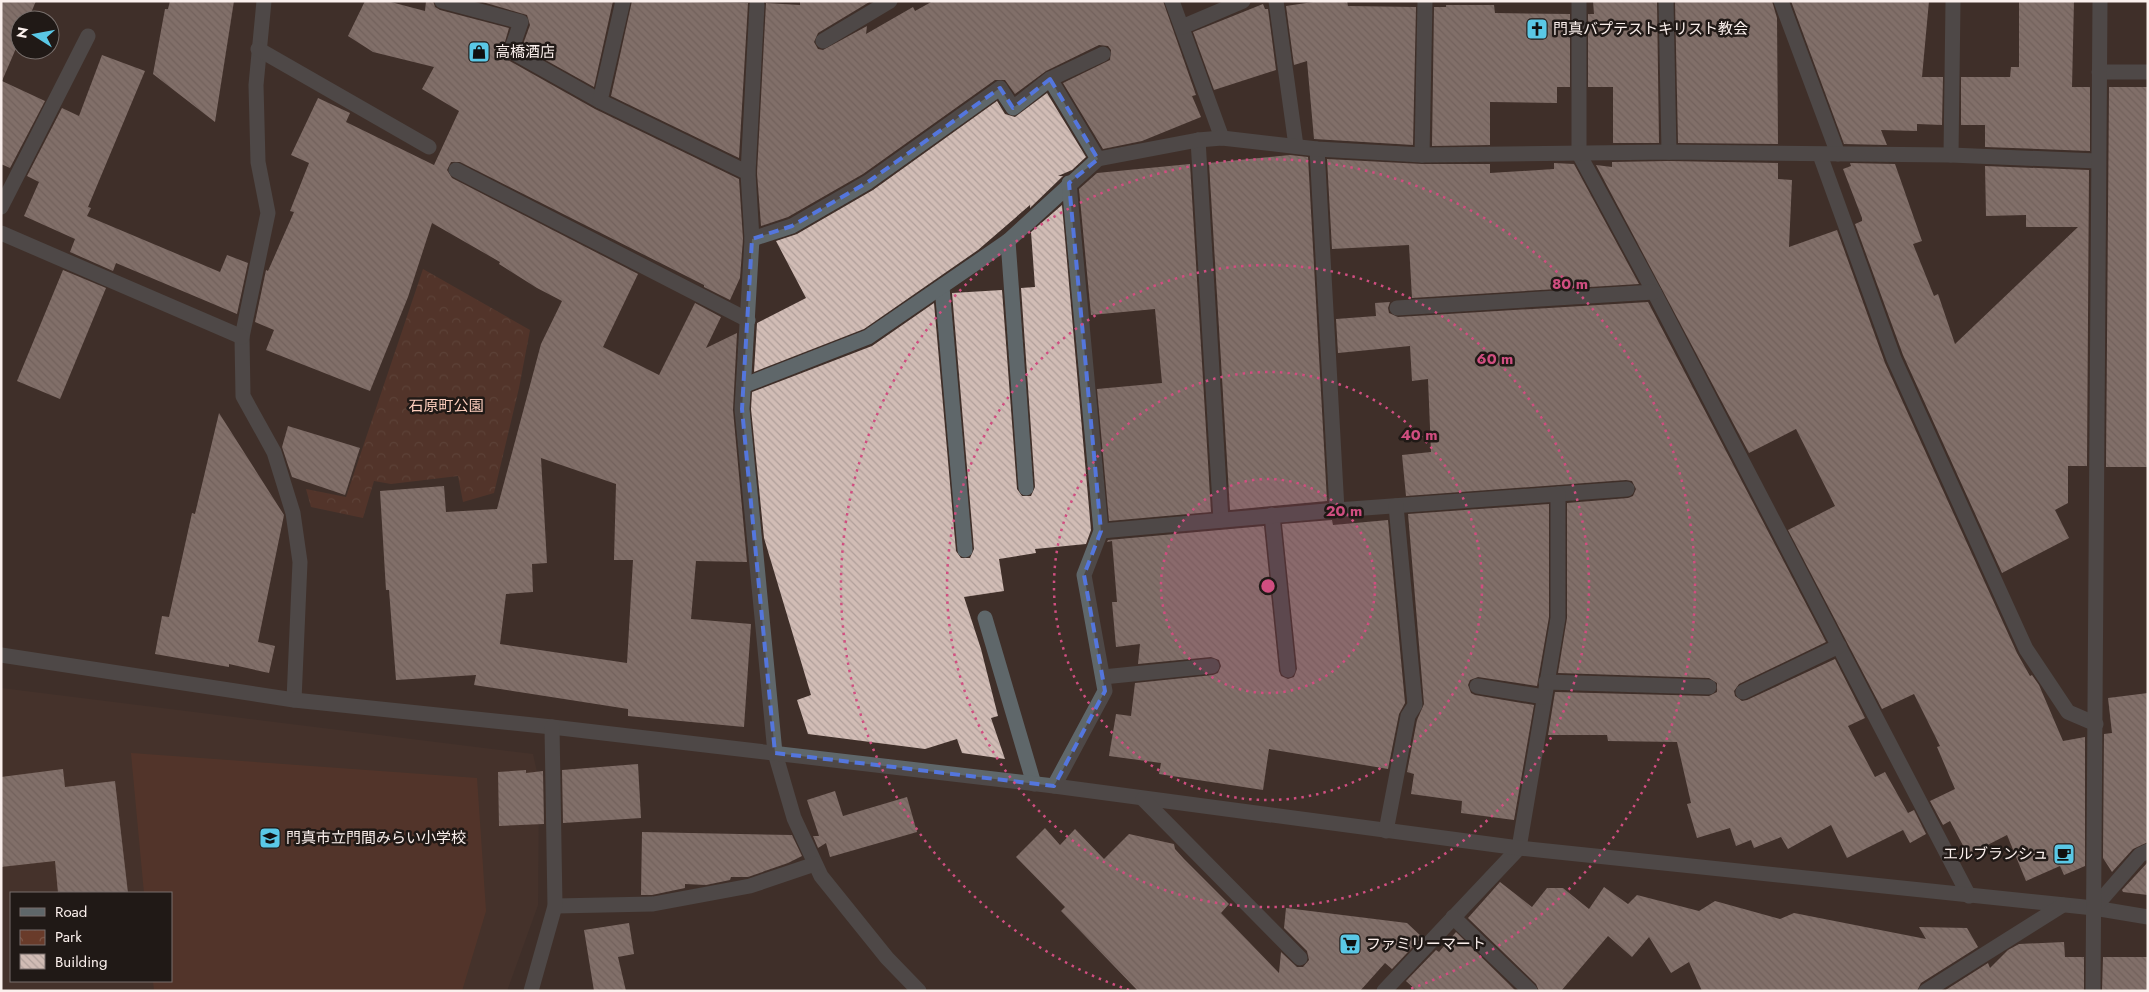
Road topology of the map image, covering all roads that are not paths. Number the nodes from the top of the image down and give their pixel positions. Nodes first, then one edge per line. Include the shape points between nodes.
1 (264, 1) edge
2 (442, 1) edge
3 (623, 1) edge
4 (890, 1) edge
5 (1172, 1) edge
6 (1243, 1) edge
7 (1276, 1) edge
8 (1425, 1) edge
9 (1579, 1) edge
10 (1666, 1) edge
11 (1781, 1) edge
12 (1954, 1) edge
13 (2100, 1) edge
14 (757, 5) dead end
15 (1182, 27) junction
16 (88, 36) dead end
17 (823, 41) dead end
18 (258, 48) junction
19 (1103, 54) dead end
20 (2099, 72) junction
21 (2148, 72) edge
22 (1050, 79) junction
23 (600, 101) junction
24 (1222, 138) junction
25 (1198, 140) junction
26 (1296, 146) junction
27 (429, 147) dead end
28 (1317, 149) junction
29 (1669, 152) junction
30 (1579, 154) junction
31 (1838, 154) junction
32 (1422, 155) junction
33 (1820, 155) junction
34 (1951, 155) junction
35 (1098, 159) junction
36 (2097, 161) junction
37 (456, 170) dead end
38 (748, 173) junction
39 (1069, 183) junction
40 (1, 207) edge
41 (1, 234) edge
42 (752, 239) junction
43 (1008, 241) junction
44 (942, 287) junction
45 (1654, 292) junction
46 (1397, 308) dead end
47 (748, 320) junction
48 (242, 337) junction
49 (745, 385) junction
50 (1026, 488) dead end
51 (1627, 489) dead end
52 (1558, 494) junction
53 (1396, 506) junction
54 (1337, 510) junction
55 (1272, 515) junction
56 (1221, 520) junction
57 (1101, 531) junction
58 (965, 550) dead end
59 (985, 618) dead end
60 (1839, 646) junction
61 (1, 655) edge
62 (1212, 666) dead end
63 (1288, 670) dead end
64 (1102, 677) junction
65 (1477, 686) dead end
66 (1709, 686) dead end
67 (1545, 690) junction
68 (1742, 692) dead end
69 (294, 700) junction
70 (2096, 724) junction
71 (552, 727) junction
72 (775, 753) junction
73 (1034, 784) junction
74 (1054, 786) junction
75 (1143, 799) junction
76 (1386, 831) junction
77 (1518, 848) junction
78 (2148, 851) edge
79 (816, 864) junction
80 (1969, 896) junction
81 (2063, 905) junction
82 (556, 906) junction
83 (2094, 908) junction
84 (1453, 917) junction
85 (2148, 917) edge
86 (1300, 958) dead end
87 (531, 991) edge
88 (919, 991) edge
89 (1384, 991) edge
90 (1530, 991) edge
91 (1926, 991) edge
92 (2093, 991) edge

1 - 18 street
2 - 23 street via 521,22 511,51
3 - 23 street
4 - 17 street
5 - 15 street
6 - 15 street
7 - 26 street
8 - 32 street
9 - 30 street
10 - 29 street
11 - 31 street
12 - 34 street
13 - 20 street
14 - 38 street
15 - 24 street
16 - 40 street
18 - 27 street
18 - 48 street via 258,162 268,213
19 - 22 street
20 - 21 street
20 - 36 street
22 - 35 street
22 - 42 street via 1013,108 1000,88 868,182 792,226
23 - 38 street
24 - 25 street
24 - 26 street
25 - 35 street
25 - 56 street
26 - 28 street
28 - 32 street
28 - 54 street
29 - 30 street
29 - 33 street
30 - 32 street
30 - 45 street
31 - 33 street
31 - 34 street
33 - 70 street via 1894,359 2026,649 2068,712
34 - 36 street
35 - 39 street
36 - 70 street
37 - 47 street
38 - 42 street
39 - 43 street
39 - 57 street
41 - 48 street
42 - 47 street
43 - 44 street
43 - 50 street
44 - 49 street via 868,337
44 - 58 street
45 - 46 street
45 - 60 street
47 - 49 street
48 - 69 street via 243,396 274,452 293,513 299,552
49 - 72 street via 742,409
51 - 52 street
52 - 53 street
52 - 67 street via 1558,618
53 - 54 street
53 - 76 street via 1414,706 1408,716
54 - 55 street
55 - 56 street
55 - 63 street
56 - 57 street
57 - 64 street via 1084,574
59 - 73 street
60 - 68 street
60 - 80 street
61 - 69 street
62 - 64 street
64 - 74 street via 1105,691
65 - 67 street
66 - 67 street
67 - 77 street
69 - 71 street
70 - 83 street
71 - 72 street
71 - 82 street
72 - 73 street
72 - 79 street via 794,818
73 - 74 street
74 - 75 street
75 - 76 street
75 - 86 street
76 - 77 street
77 - 80 street
77 - 84 street
78 - 83 street via 2140,855
79 - 82 street via 750,886 653,904
79 - 88 street via 821,876 887,958
80 - 81 street
81 - 83 street
81 - 91 street
82 - 87 street
83 - 85 street
83 - 92 street
84 - 89 street
84 - 90 street

